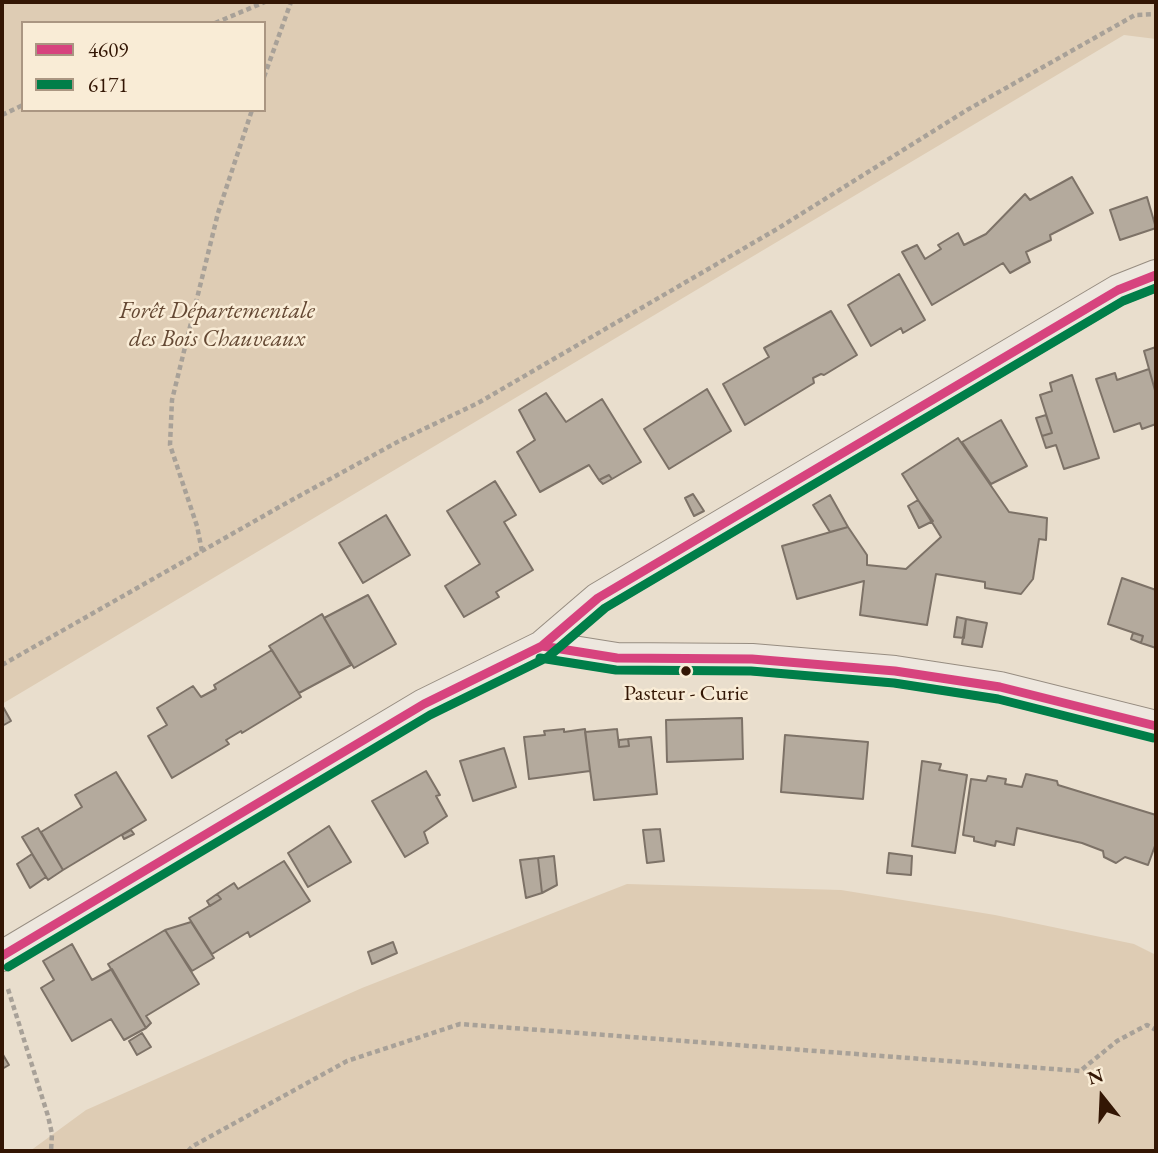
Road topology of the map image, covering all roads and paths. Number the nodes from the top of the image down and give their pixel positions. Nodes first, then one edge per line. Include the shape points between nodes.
1 (265, 2) edge
2 (291, 2) edge
3 (1156, 14) edge
4 (220, 21) edge
5 (266, 71) edge
6 (21, 106) edge
7 (251, 112) edge
8 (2, 115) edge
9 (1156, 275) edge
10 (202, 551) junction
11 (542, 646) junction
12 (2, 665) edge
13 (1156, 726) edge
14 (4, 969) edge
15 (1156, 1030) edge
16 (51, 1151) edge
17 (188, 1151) edge

1 - 4 path
2 - 5 path
3 - 10 path via 1135,15 967,110 777,229 478,403 401,440
6 - 8 path
7 - 10 path via 218,213 173,400 170,445
9 - 11 street via 1085,309 597,598
10 - 12 path
11 - 13 street via 617,659 752,659 895,671 1000,687
11 - 14 street via 424,704
14 - 16 path via 48,1116
15 - 17 path via 1147,1025 1117,1041 1080,1071 460,1024 347,1061

